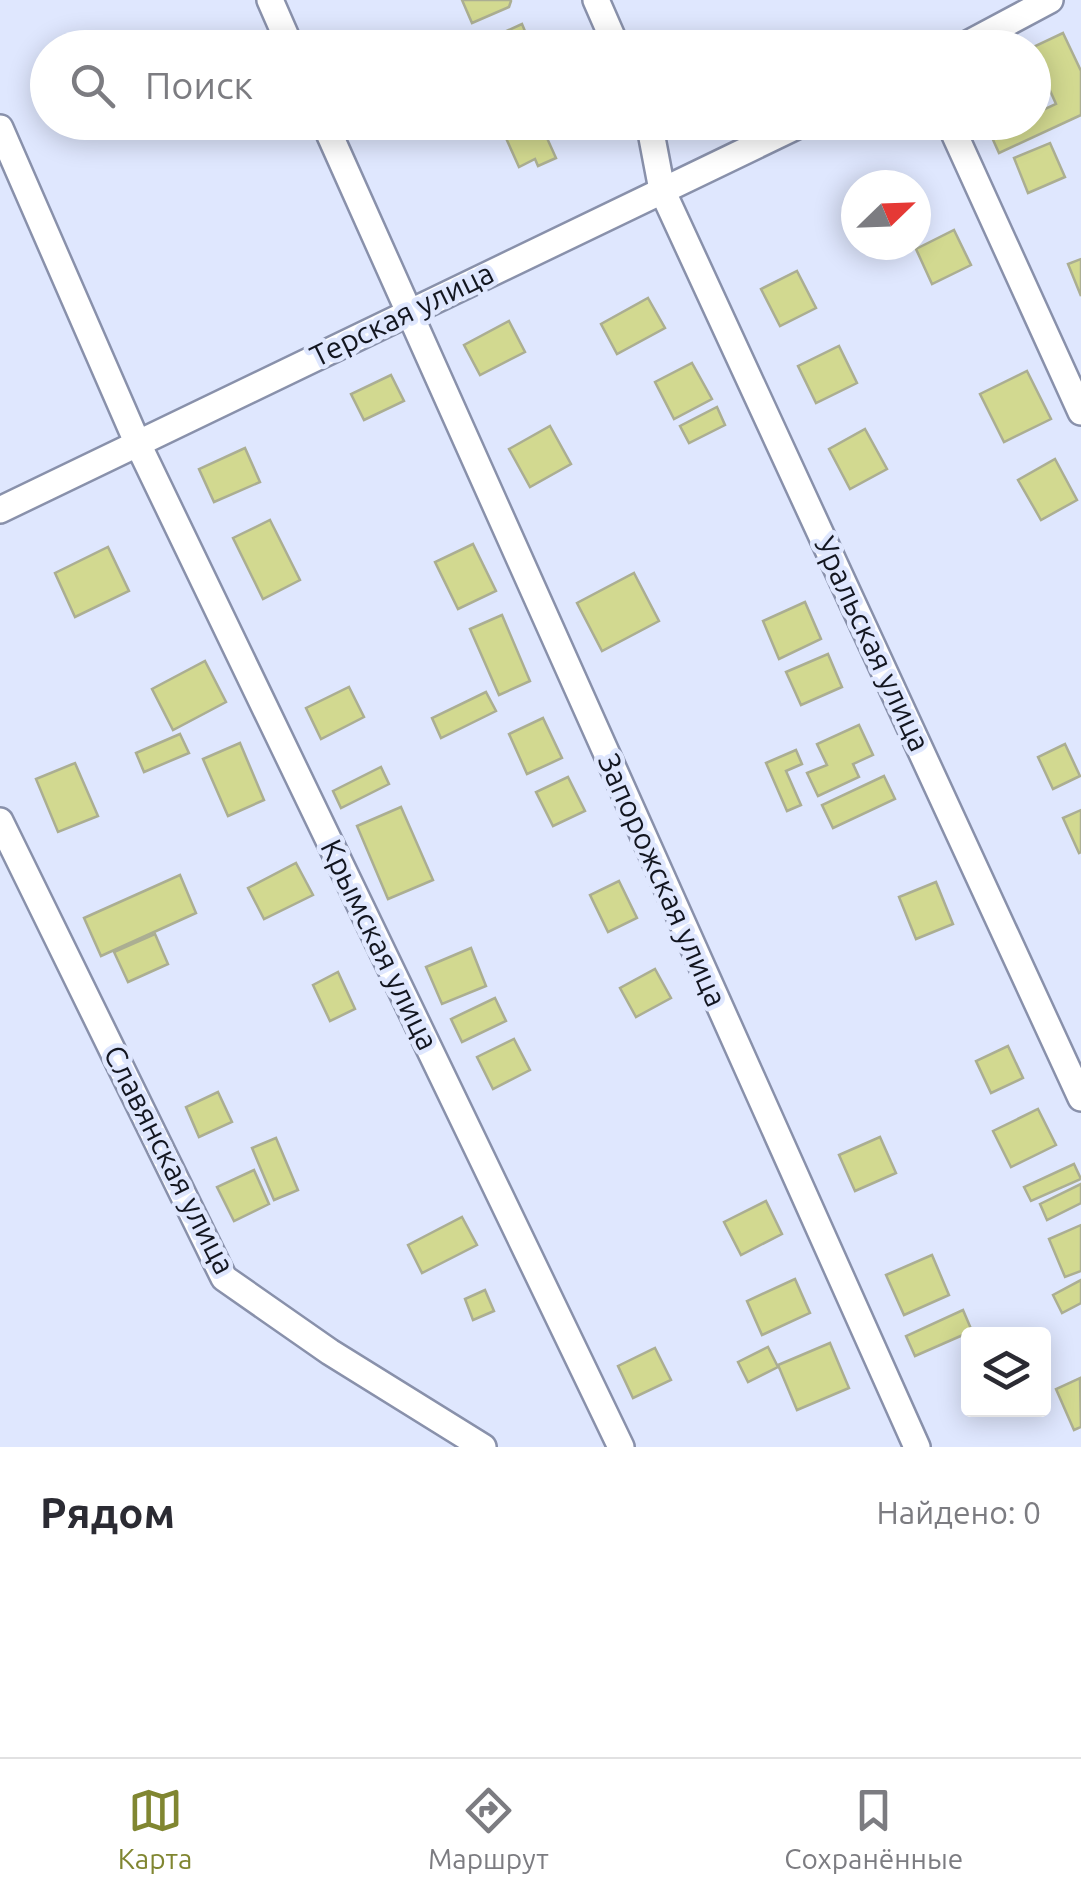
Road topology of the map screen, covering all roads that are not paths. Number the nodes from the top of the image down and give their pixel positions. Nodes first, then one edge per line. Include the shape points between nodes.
1 (270, 0) edge
2 (596, 0) edge
3 (1050, 0) edge
4 (1007, 10) edge
5 (283, 30) edge
6 (609, 30) edge
7 (982, 30) edge
8 (0, 128) edge
9 (332, 140) edge
10 (652, 140) edge
11 (767, 140) edge
12 (957, 140) edge
13 (662, 190) junction
14 (407, 313) junction
15 (1081, 412) edge
16 (136, 442) junction
17 (0, 510) edge
18 (0, 821) edge
19 (1081, 1098) edge
20 (483, 1447) edge
21 (622, 1447) edge
22 (917, 1447) edge

1 - 5 street
2 - 6 street
3 - 4 street
4 - 7 street
8 - 16 street, Крымская улица
9 - 14 street, Запорожская улица
10 - 13 street, Уральская улица
11 - 13 street, Терская улица
12 - 15 street
13 - 14 street, Терская улица
13 - 19 street, Уральская улица
14 - 16 street, Терская улица
14 - 22 street, Запорожская улица
16 - 17 street, Терская улица
16 - 21 street, Крымская улица
18 - 20 street, Славянская улица via 224,1278

